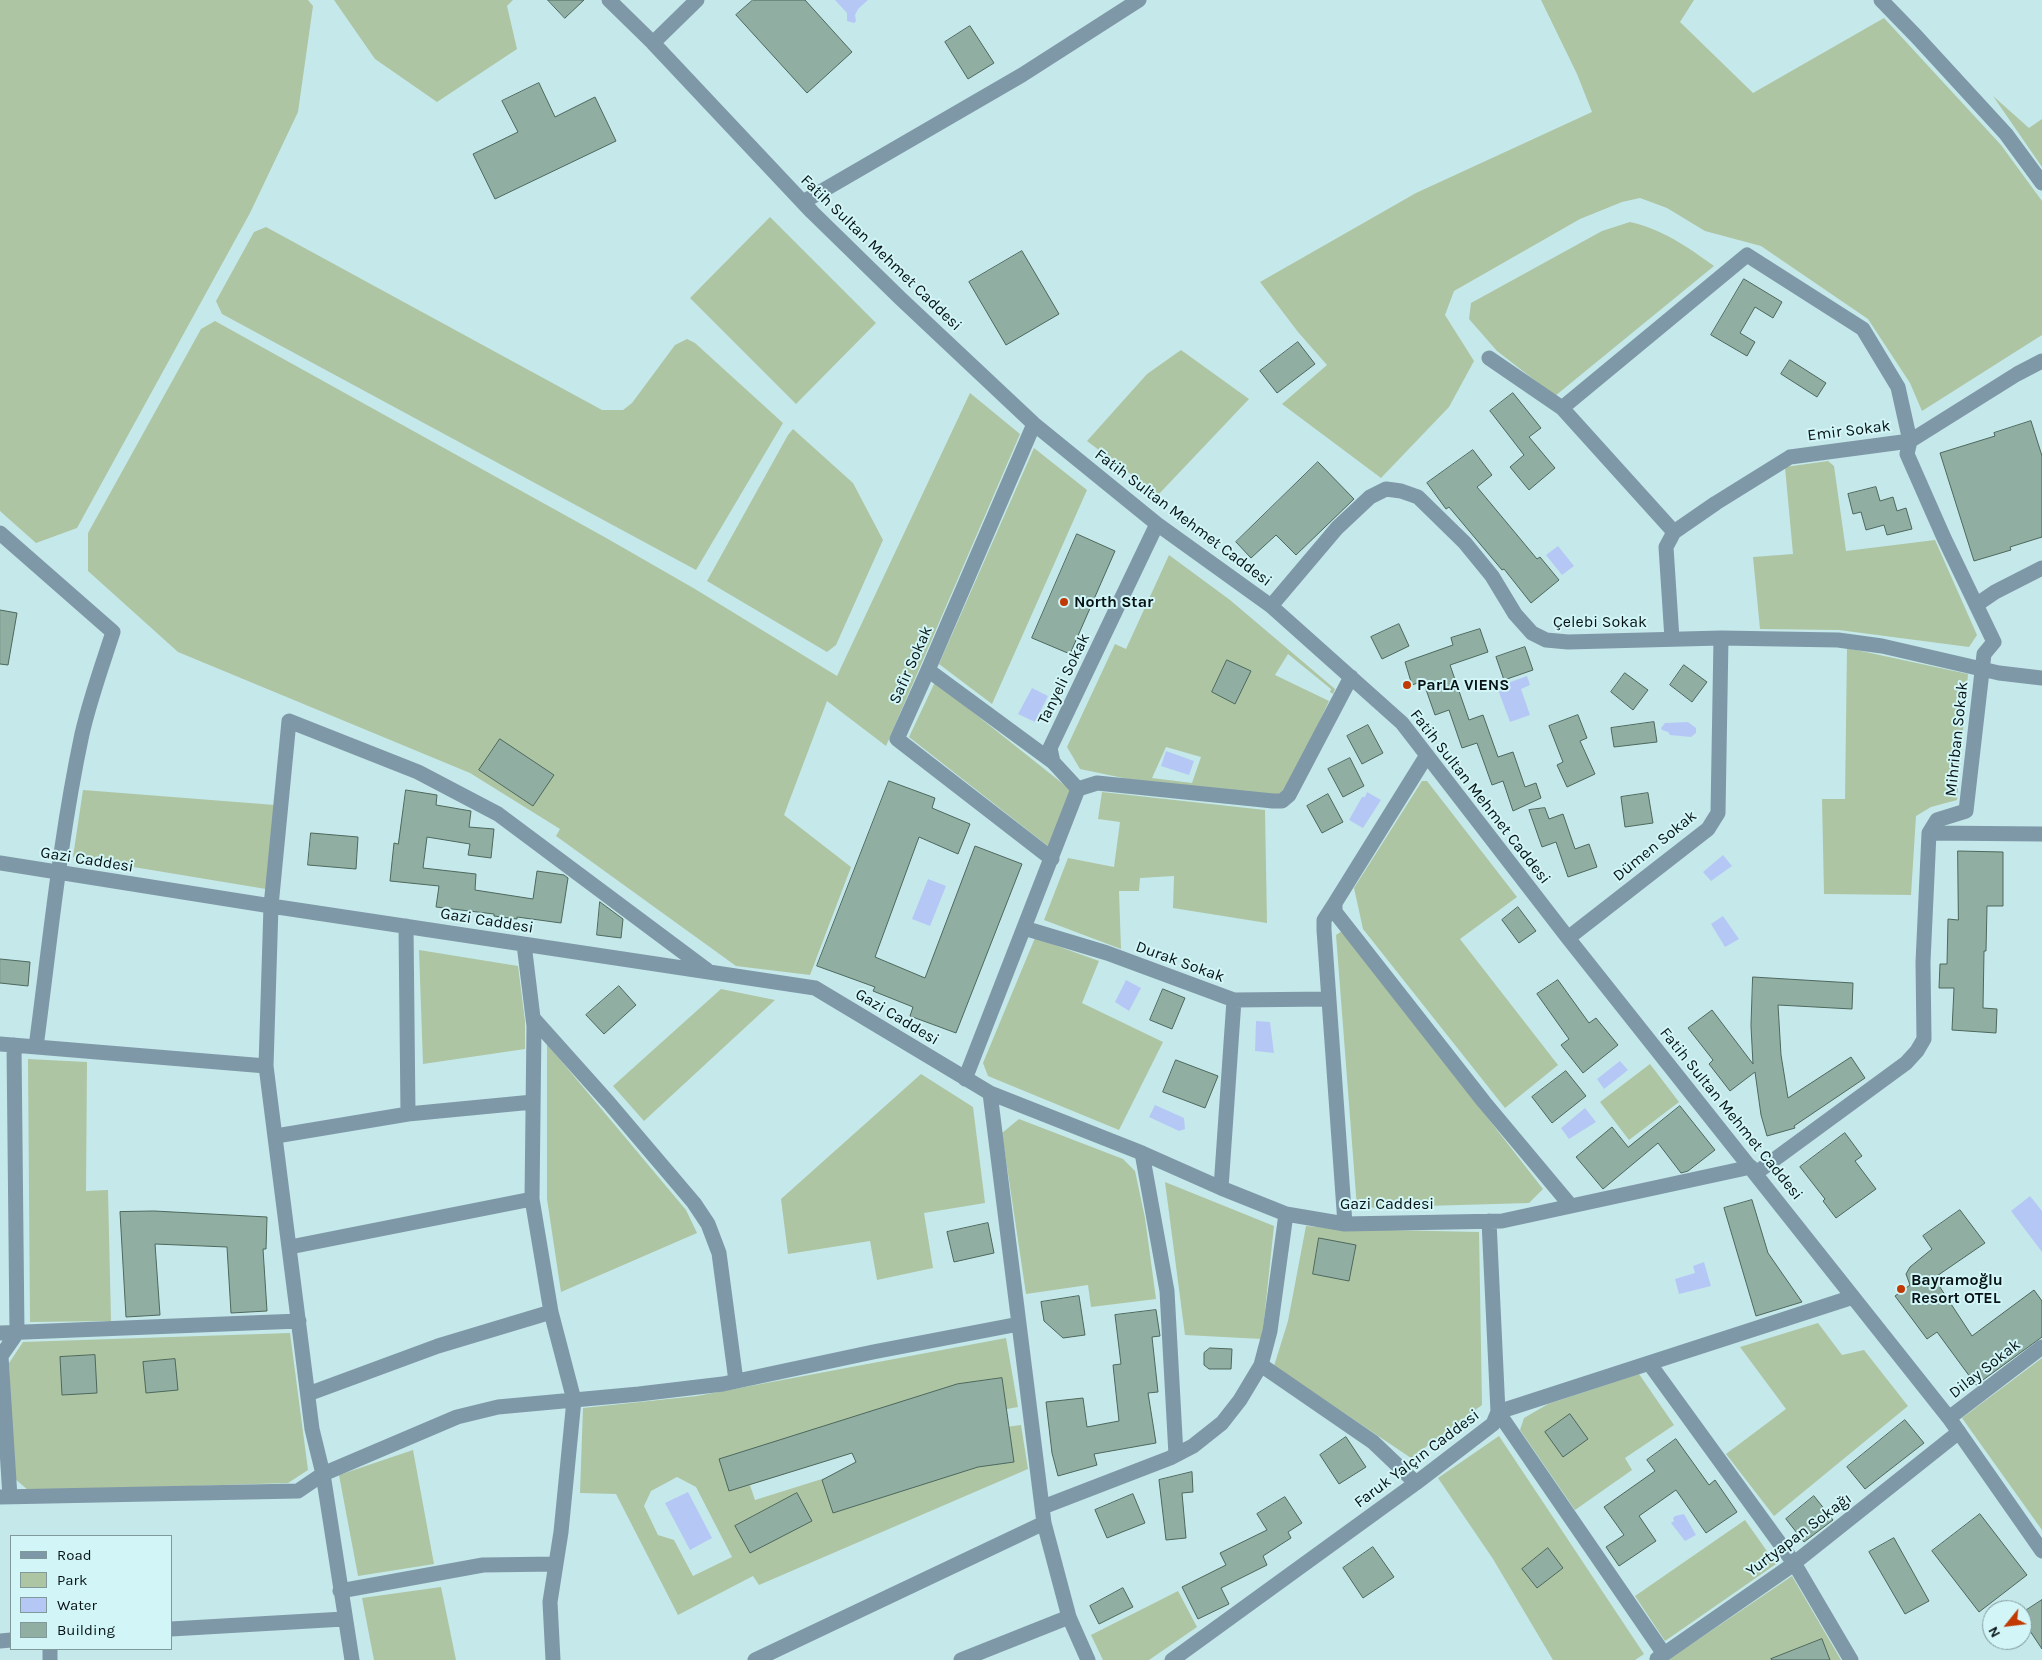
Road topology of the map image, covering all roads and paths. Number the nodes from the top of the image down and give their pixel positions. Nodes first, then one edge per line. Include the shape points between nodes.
1 (609, 0) edge
2 (697, 0) edge
3 (1138, 0) edge
4 (1881, 0) edge
5 (653, 43) junction
6 (2042, 183) edge
7 (803, 202) junction
8 (1489, 358) dead end
9 (2042, 361) edge
10 (1562, 408) junction
11 (1034, 424) junction
12 (1910, 441) junction
13 (1157, 524) junction
14 (1674, 532) junction
15 (0, 533) edge
16 (2042, 568) edge
17 (1976, 605) junction
18 (1271, 606) junction
19 (1721, 638) junction
20 (1672, 639) junction
21 (1982, 669) junction
22 (928, 670) junction
23 (1350, 677) junction
24 (2042, 678) edge
25 (1427, 755) junction
26 (1053, 762) junction
27 (1078, 789) junction
28 (1929, 832) junction
29 (2042, 834) edge
30 (1052, 859) junction
31 (0, 863) edge
32 (59, 874) junction
33 (1335, 903) junction
34 (271, 906) junction
35 (406, 926) junction
36 (1024, 928) junction
37 (1568, 938) junction
38 (524, 944) junction
39 (709, 972) junction
40 (1328, 999) junction
41 (1234, 1000) junction
42 (533, 1018) junction
43 (7, 1044) edge
44 (36, 1047) junction
45 (266, 1066) junction
46 (965, 1078) junction
47 (990, 1093) junction
48 (533, 1102) junction
49 (408, 1114) junction
50 (276, 1136) junction
51 (1142, 1153) junction
52 (1754, 1170) junction
53 (1221, 1188) junction
54 (532, 1198) junction
55 (1570, 1206) junction
56 (1286, 1214) junction
57 (1489, 1221) junction
58 (1346, 1224) junction
59 (290, 1247) junction
60 (1853, 1297) junction
61 (551, 1312) junction
62 (299, 1321) junction
63 (1019, 1324) junction
64 (16, 1332) junction
65 (0, 1333) edge
66 (2042, 1347) edge
67 (1648, 1364) junction
68 (1261, 1365) junction
69 (736, 1381) junction
70 (308, 1394) junction
71 (574, 1400) junction
72 (1498, 1412) junction
73 (1949, 1418) junction
74 (1959, 1432) junction
75 (1176, 1455) junction
76 (323, 1474) junction
77 (1416, 1484) junction
78 (5, 1497) edge
79 (1043, 1507) junction
80 (1044, 1523) junction
81 (2042, 1551) edge
82 (1794, 1563) junction
83 (556, 1564) junction
84 (340, 1590) junction
85 (1069, 1617) junction
86 (344, 1619) junction
87 (172, 1629) edge
88 (1659, 1657) edge
89 (352, 1660) edge
90 (553, 1660) edge
91 (755, 1660) edge
92 (961, 1660) edge
93 (1088, 1660) edge
94 (1172, 1660) edge
95 (1852, 1660) edge

1 - 5 street, Fatih Sultan Mehmet Caddesi
2 - 5 street
3 - 7 street via 1022,75
4 - 6 street via 2006,134
5 - 7 street, Fatih Sultan Mehmet Caddesi
7 - 11 street, Fatih Sultan Mehmet Caddesi
8 - 10 street
9 - 12 street
10 - 12 street, Emir Sokak via 1747,255 1863,329 1898,387
10 - 14 street
11 - 13 street, Fatih Sultan Mehmet Caddesi
11 - 22 street, Safir Sokak
12 - 14 street, Emir Sokak via 1790,457
12 - 17 street, Mihriban Sokak via 1907,454
13 - 18 street, Fatih Sultan Mehmet Caddesi
13 - 26 street, Tanyeli Sokak via 1050,748
14 - 20 street via 1666,547
15 - 32 street via 113,632 83,733
16 - 17 street
17 - 21 street, Mihriban Sokak via 1994,642 1984,654
18 - 20 street, Çelebi Sokak via 1337,528 1370,498 1386,490 1401,491 1418,498 1465,543 1492,576 1515,614 1532,632 1546,640
18 - 23 street, Fatih Sultan Mehmet Caddesi
19 - 20 street, Çelebi Sokak
19 - 21 street, Çelebi Sokak via 1838,640 1882,646
19 - 37 street, Dümen Sokak via 1718,813 1708,829
21 - 24 street, Çelebi Sokak
21 - 28 street, Mihriban Sokak via 1966,811 1937,820
22 - 26 street
22 - 30 street, Safir Sokak via 897,739
23 - 25 street, Fatih Sultan Mehmet Caddesi via 1402,723
23 - 27 street via 1289,795 1282,800 1098,783
25 - 33 street
25 - 37 street, Fatih Sultan Mehmet Caddesi
26 - 27 street
27 - 30 street
28 - 29 street
28 - 52 street via 1923,962 1924,1039 1906,1063
30 - 36 street
31 - 32 street, Gazi Caddesi
32 - 34 street, Gazi Caddesi
32 - 44 street
33 - 40 street via 1324,920
33 - 55 street via 1335,912
34 - 35 street, Gazi Caddesi
34 - 39 street via 289,721 418,772 498,814
34 - 45 street
35 - 38 street, Gazi Caddesi
35 - 49 street
36 - 41 street, Durak Sokak via 1107,953
36 - 46 street
37 - 52 street, Fatih Sultan Mehmet Caddesi
38 - 39 street, Gazi Caddesi
38 - 42 street
39 - 46 street, Gazi Caddesi via 815,988
40 - 41 street, Durak Sokak
40 - 58 street
41 - 53 street
42 - 48 street
42 - 69 street via 694,1203 708,1224 719,1254
43 - 44 street
43 - 64 street
44 - 45 street
45 - 50 street
46 - 47 street, Gazi Caddesi
47 - 51 street, Gazi Caddesi
47 - 63 street
48 - 49 street
48 - 54 street
49 - 50 street
50 - 59 street
51 - 53 street, Gazi Caddesi
51 - 75 street via 1167,1291
52 - 55 street, Gazi Caddesi
52 - 60 street, Fatih Sultan Mehmet Caddesi
53 - 56 street, Gazi Caddesi
54 - 59 street
54 - 61 street
55 - 57 street, Gazi Caddesi
56 - 58 street, Gazi Caddesi
56 - 68 street via 1270,1331
57 - 58 street, Gazi Caddesi
57 - 72 street
59 - 62 street
60 - 67 street, Faruk Yalçın Caddesi
60 - 73 street, Fatih Sultan Mehmet Caddesi
61 - 70 street via 438,1346
61 - 71 street
62 - 64 street
62 - 70 street
63 - 69 street
63 - 79 street
64 - 65 street
64 - 78 street via 1,1356
66 - 73 street, Dilay Sokak
67 - 72 street, Faruk Yalçın Caddesi
67 - 82 street
68 - 75 street via 1222,1423
68 - 77 street via 1374,1442
69 - 71 street
70 - 76 street via 312,1429
71 - 76 street via 498,1407 457,1417
71 - 83 street
72 - 77 street, Faruk Yalçın Caddesi via 1493,1424
72 - 88 street
73 - 74 street, Fatih Sultan Mehmet Caddesi
74 - 81 street, Fatih Sultan Mehmet Caddesi
74 - 82 street, Yurtyapan Sokağı
75 - 79 street
76 - 78 street via 298,1491
76 - 84 street
77 - 94 street, Faruk Yalçın Caddesi
79 - 80 street
80 - 85 street
80 - 91 street
82 - 88 street, Yurtyapan Sokağı
82 - 95 street
83 - 84 street via 483,1565
83 - 90 street via 550,1602
84 - 86 street
85 - 92 street
85 - 93 street
86 - 87 street
86 - 89 street

